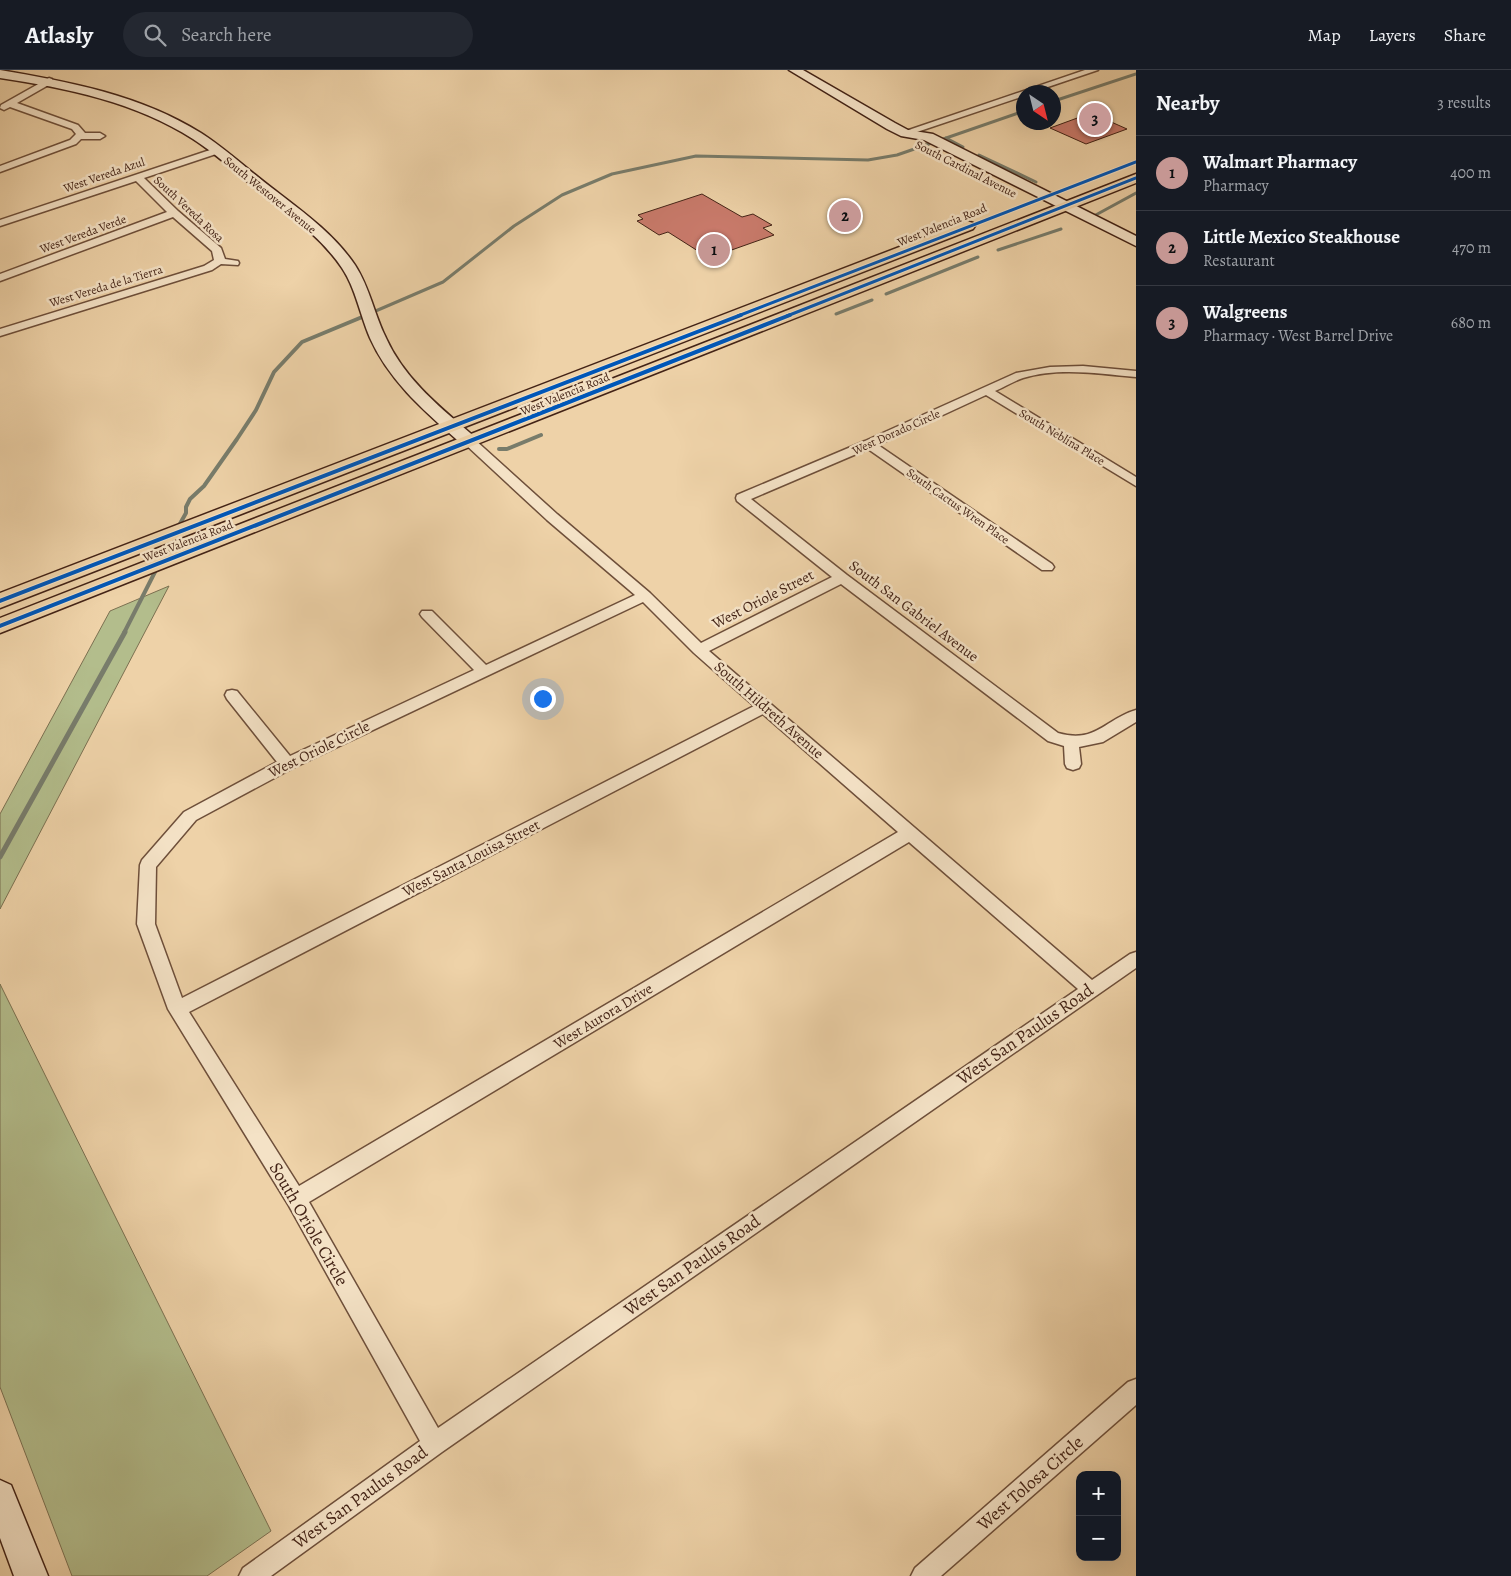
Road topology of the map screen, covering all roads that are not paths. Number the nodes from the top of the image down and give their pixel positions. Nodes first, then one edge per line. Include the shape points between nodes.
1 (795, 70) edge
2 (1094, 70) edge
3 (0, 74) edge
4 (49, 81) junction
5 (1049, 85) edge
6 (1016, 96) edge
7 (10, 104) junction
8 (0, 109) edge
9 (79, 136) junction
10 (100, 136) dead end
11 (909, 138) junction
12 (216, 151) junction
13 (1136, 162) edge
14 (0, 169) edge
15 (137, 177) junction
16 (1136, 178) edge
17 (1029, 202) junction
18 (1046, 204) junction
19 (1065, 206) junction
20 (174, 213) junction
21 (0, 223) edge
22 (1136, 242) edge
23 (1136, 257) edge
24 (219, 261) junction
25 (234, 263) dead end
26 (0, 278) edge
27 (779, 300) junction
28 (795, 314) junction
29 (0, 333) edge
30 (1136, 374) edge
31 (987, 391) junction
32 (452, 427) junction
33 (470, 442) junction
34 (870, 444) junction
35 (1136, 482) edge
36 (742, 498) joint
37 (1048, 567) dead end
38 (842, 578) junction
39 (645, 596) junction
40 (0, 601) edge
41 (427, 614) dead end
42 (0, 626) edge
43 (699, 650) junction
44 (484, 671) junction
45 (232, 694) dead end
46 (765, 707) junction
47 (1136, 715) edge
48 (1071, 742) junction
49 (287, 764) junction
50 (1073, 764) dead end
51 (910, 833) junction
52 (1136, 958) edge
53 (1090, 989) junction
54 (178, 1009) junction
55 (296, 1199) junction
56 (1136, 1390) edge
57 (434, 1444) junction
58 (0, 1496) edge
59 (31, 1576) edge
60 (251, 1576) edge
61 (923, 1576) edge

1 - 11 street, South Cardinal Avenue
2 - 5 street
3 - 4 street, South Westover Avenue
4 - 7 street
4 - 12 street, South Westover Avenue via 99,93 149,111 188,130
6 - 11 street
7 - 8 street
7 - 9 street via 74,127
9 - 10 street
9 - 14 street via 65,146
11 - 17 street, South Cardinal Avenue
11 - 18 street, South Cardinal Avenue via 928,137
12 - 15 street, West Vereda Azul
12 - 32 street, South Westover Avenue via 328,242 344,260 360,289 374,330 392,366 415,394
13 - 18 main road, West Valencia Road
15 - 20 street, South Vereda Rosa
15 - 21 street, West Vereda Azul
16 - 19 main road, West Valencia Road
17 - 18 main road, West Valencia Road
17 - 27 main road, West Valencia Road
18 - 19 main road, West Valencia Road
18 - 23 street, South Cardinal Avenue
18 - 28 main road, West Valencia Road
19 - 22 street
20 - 24 street, South Vereda Rosa via 217,250
20 - 26 street, West Vereda Verde
24 - 25 street
24 - 29 street, West Vereda de la Tierra via 208,268
27 - 28 main road
27 - 32 main road, West Valencia Road
28 - 33 main road, West Valencia Road
30 - 31 street, West Dorado Circle via 1083,369 1050,370 1020,375
31 - 34 street, West Dorado Circle
31 - 35 street, South Neblina Place
32 - 33 street, South Hildreth Avenue
32 - 40 main road, West Valencia Road
33 - 39 street, South Hildreth Avenue via 552,518
33 - 42 main road, West Valencia Road
34 - 36 street, West Dorado Circle
34 - 37 street, South Cactus Wren Place
36 - 38 street, South San Gabriel Avenue
38 - 43 street, West Oriole Street
38 - 48 street, South San Gabriel Avenue via 1041,729 1053,737
39 - 43 street, South Hildreth Avenue
39 - 44 street, West Oriole Circle
41 - 44 street
43 - 46 street, South Hildreth Avenue
44 - 49 street, West Oriole Circle
45 - 49 street
46 - 51 street, South Hildreth Avenue
46 - 54 street, West Santa Louisa Street
47 - 48 street via 1096,739 1080,744
48 - 50 street
49 - 54 street, West Oriole Circle via 190,816 148,865 146,924
51 - 53 street, South Hildreth Avenue
51 - 55 street, West Aurora Drive
52 - 53 street, West San Paulus Road
53 - 57 street, West San Paulus Road
54 - 55 street, South Oriole Circle
55 - 57 street, South Oriole Circle
56 - 61 street, West Tolosa Circle
57 - 60 street, West San Paulus Road
58 - 59 street

